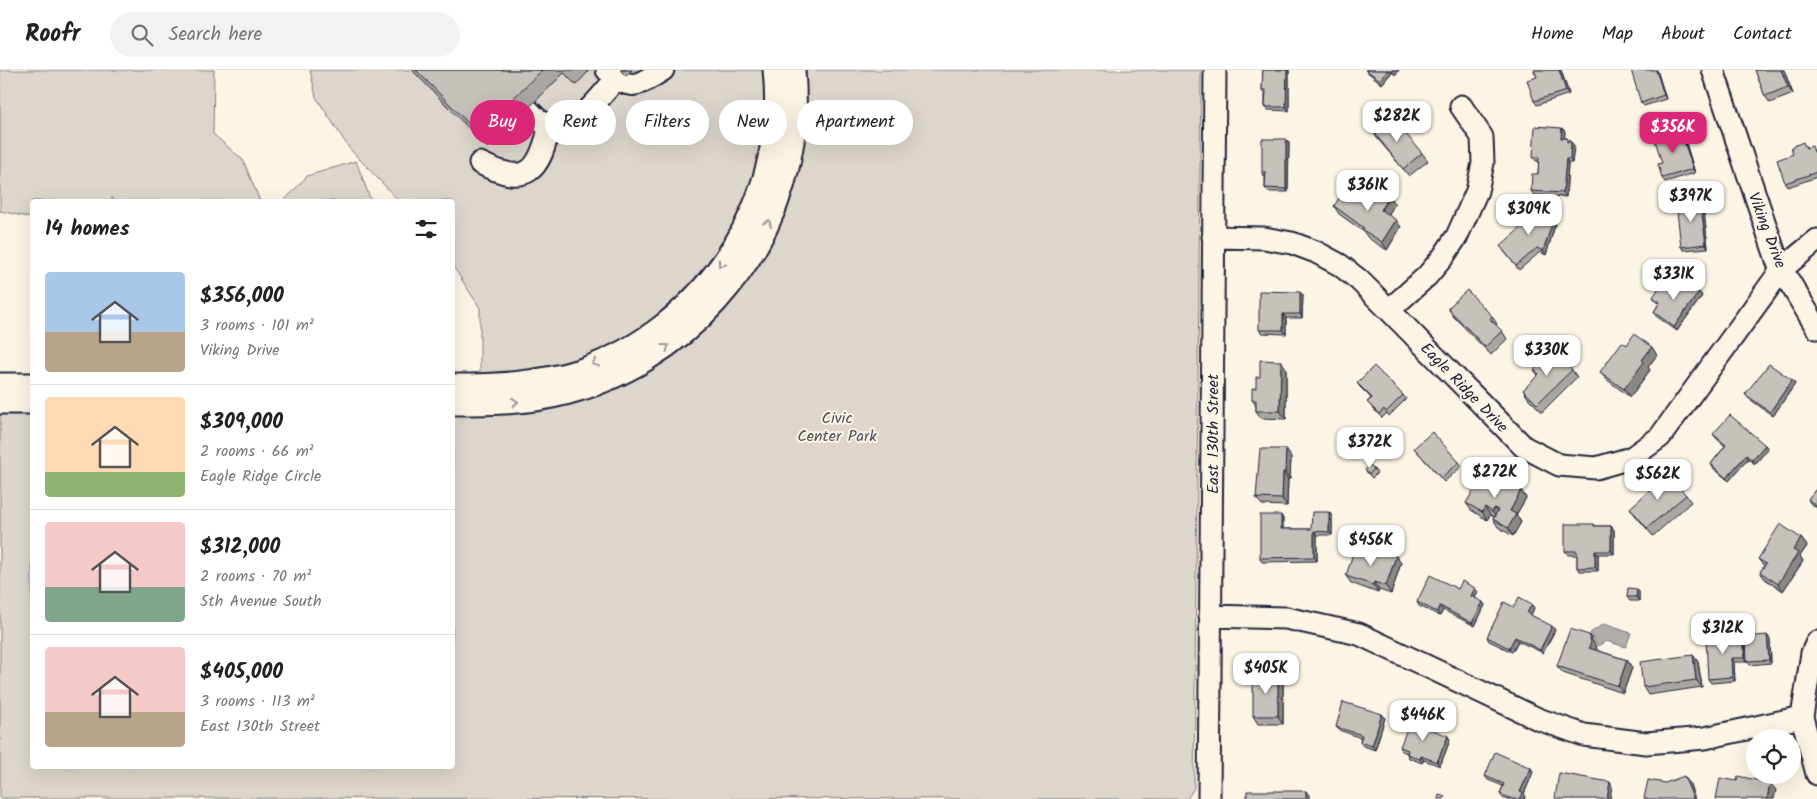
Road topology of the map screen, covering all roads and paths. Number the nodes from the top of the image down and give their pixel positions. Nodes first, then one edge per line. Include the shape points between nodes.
1 (663, 70) edge
2 (774, 70) edge
3 (794, 70) edge
4 (1215, 70) edge
5 (1713, 70) edge
6 (612, 74) edge
7 (592, 100) edge
8 (1462, 106) dead end
9 (545, 145) edge
10 (480, 163) dead end
11 (1213, 237) junction
12 (1817, 240) edge
13 (1782, 269) junction
14 (1389, 310) junction
15 (1817, 328) edge
16 (0, 384) edge
17 (30, 384) edge
18 (455, 385) edge
19 (0, 403) edge
20 (30, 403) edge
21 (455, 404) edge
22 (1210, 616) junction
23 (1817, 642) edge
24 (1802, 718) junction
25 (1817, 774) edge
26 (1209, 799) edge

1 - 6 street via 636,84 625,84
2 -> 18 street via 776,115 764,179 737,241 704,287 686,305 636,344 579,370 533,380
21 -> 3 street via 525,401 586,388 646,361 700,319 719,300 750,258 780,193 793,142
4 - 11 street, East 130th Street
5 - 13 street, Viking Drive
6 - 7 street
8 - 14 street via 1482,138 1483,163 1477,191 1457,236 1443,257
9 - 10 street via 538,162 525,173 509,175
11 - 14 street, Eagle Ridge Drive via 1264,238 1316,252 1359,280
11 - 22 street, East 130th Street
12 - 13 street, Eagle Ridge Drive
13 - 14 street, Eagle Ridge Drive via 1660,437 1631,458 1596,468 1559,465 1524,447
13 - 15 street, Viking Drive
16 - 17 street
19 - 20 street
22 - 24 street via 1286,618 1359,634 1538,719 1584,735 1646,743 1705,738
22 - 26 street, East 130th Street
23 - 24 street via 1812,653
24 - 25 street

